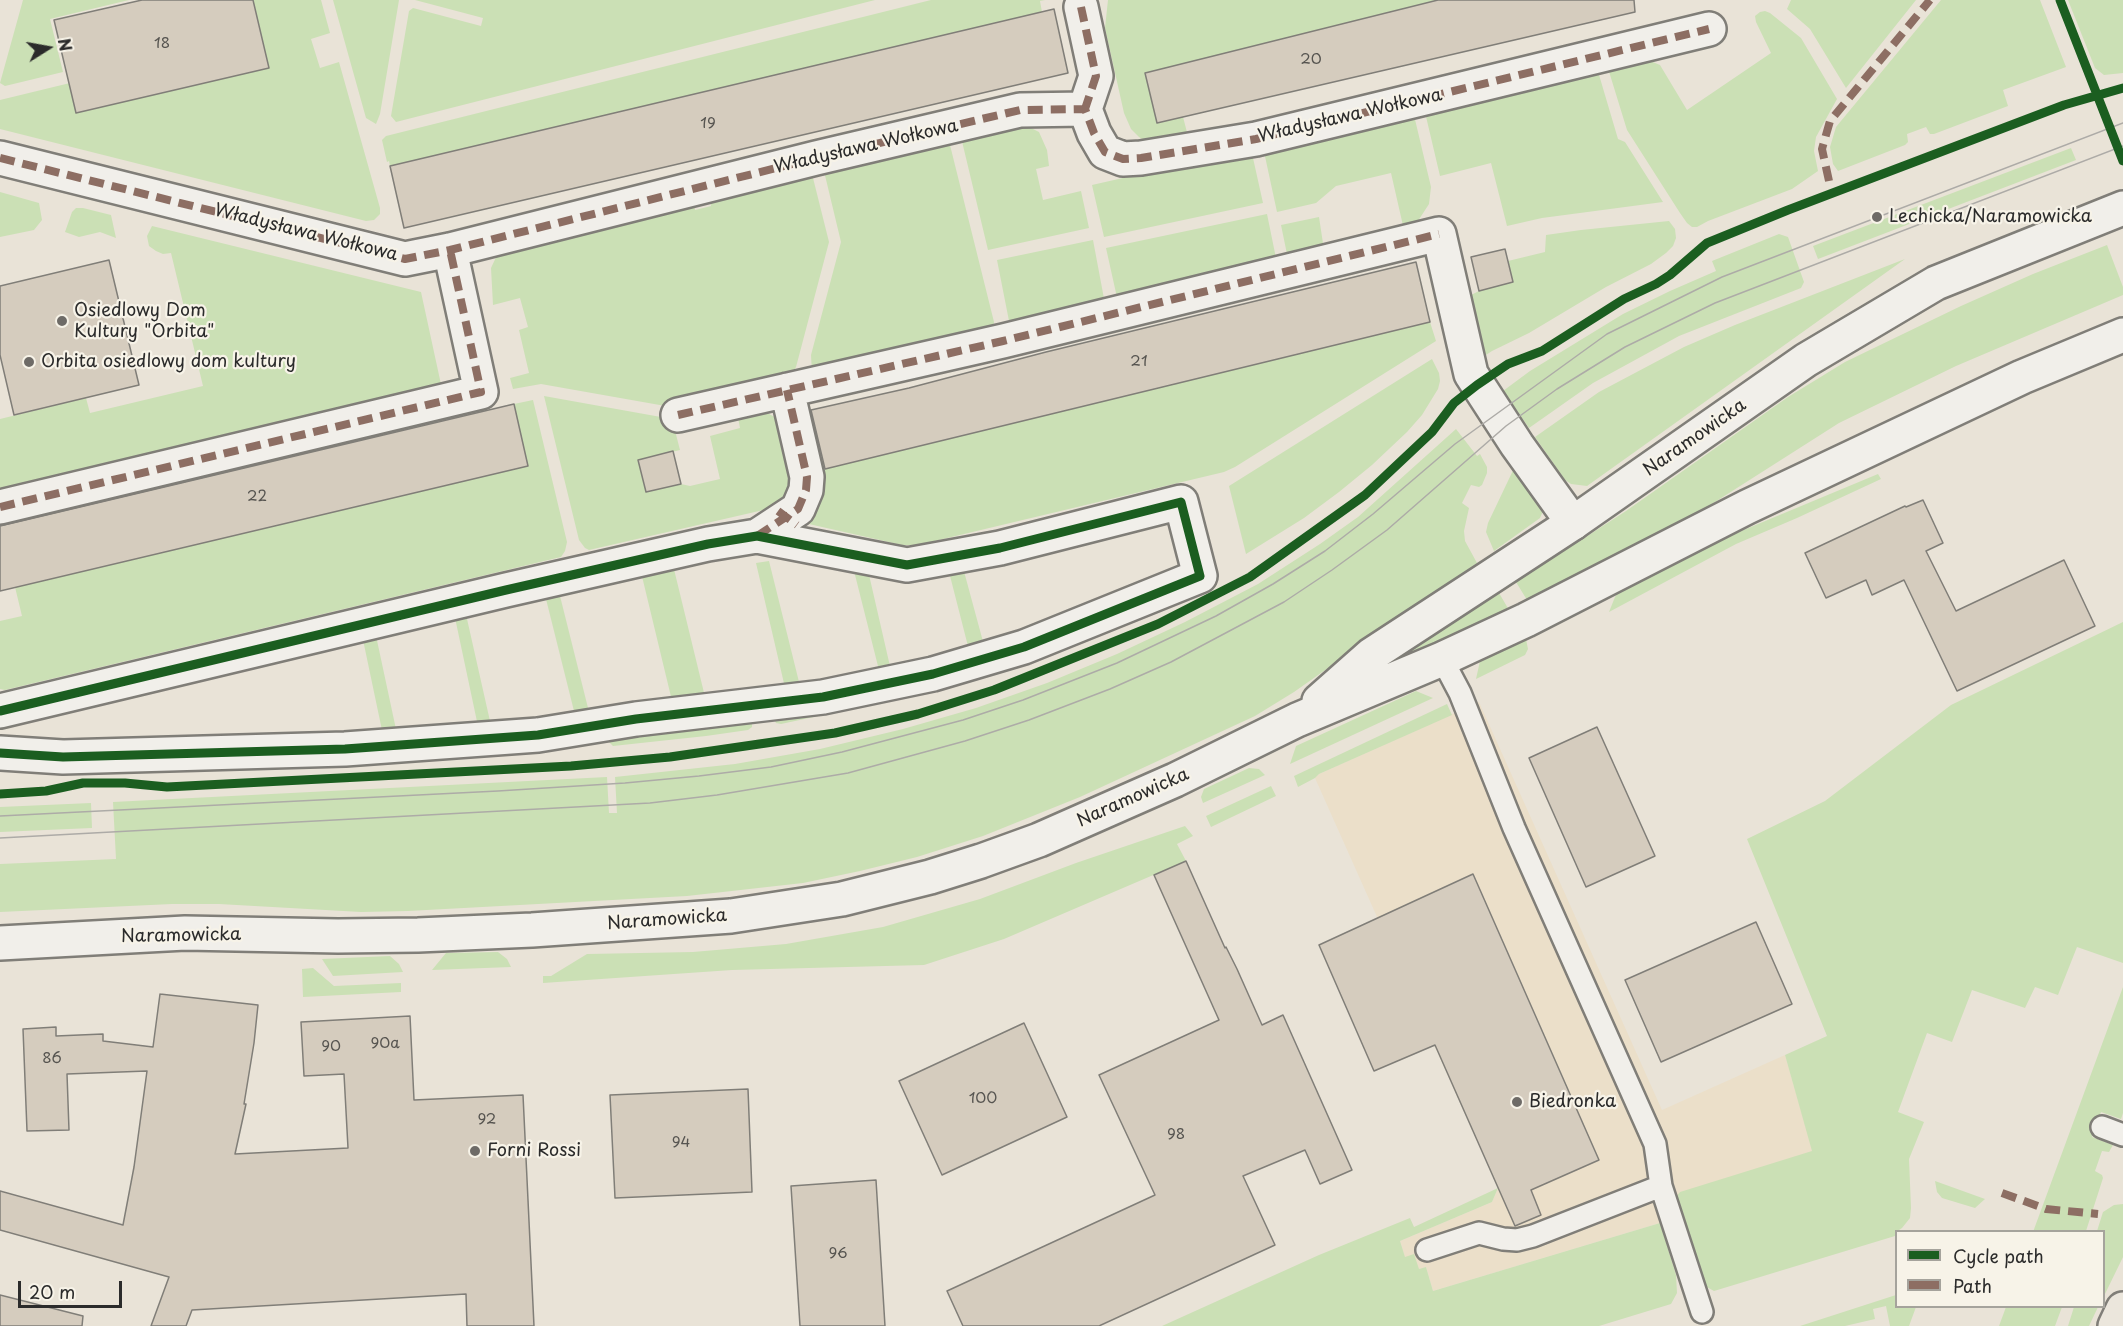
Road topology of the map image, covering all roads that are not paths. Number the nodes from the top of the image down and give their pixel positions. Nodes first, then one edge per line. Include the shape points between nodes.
1 (1082, 7) dead end
2 (1709, 28) dead end
3 (1085, 109) junction
4 (0, 158) edge
5 (2123, 208) edge
6 (450, 249) junction
7 (2123, 335) edge
8 (787, 390) junction
9 (678, 415) dead end
10 (0, 507) edge
11 (1573, 523) junction
12 (757, 536) junction
13 (1442, 659) junction
14 (0, 711) edge
15 (1297, 720) junction
16 (0, 753) edge
17 (0, 944) edge
18 (2102, 1127) dead end
19 (2123, 1135) edge
20 (1661, 1186) junction
21 (1427, 1250) dead end
22 (2123, 1309) edge
23 (1702, 1312) dead end
24 (2115, 1326) edge

1 - 3 street via 1096,76
2 - 3 street, Władysława Wołkowa via 1256,139 1141,158 1123,159 1105,152
3 - 6 street, Władysława Wołkowa via 1020,110
4 - 6 street, Władysława Wołkowa via 405,259
5 - 11 street, Naramowicka via 1936,283 1806,360
6 - 10 street via 481,392
7 - 13 street, Naramowicka via 2022,377 1747,507
8 - 9 street
8 - 11 street via 1439,234 1471,374
8 - 12 street via 807,477 806,490 798,509
11 - 15 street, Naramowicka via 1371,656
12 - 14 street via 506,590
12 - 16 street via 907,565 1000,548 1181,502 1200,576 1024,648 933,674 823,697 538,735 345,749 63,757
13 - 15 street, Naramowicka
13 - 20 lane via 1655,1144
15 - 17 street, Naramowicka via 1039,840 930,877 832,901 731,916 521,930 338,936 185,933
18 - 19 lane
20 - 21 lane via 1533,1236 1517,1240 1479,1233
20 - 23 lane
22 - 24 main road

